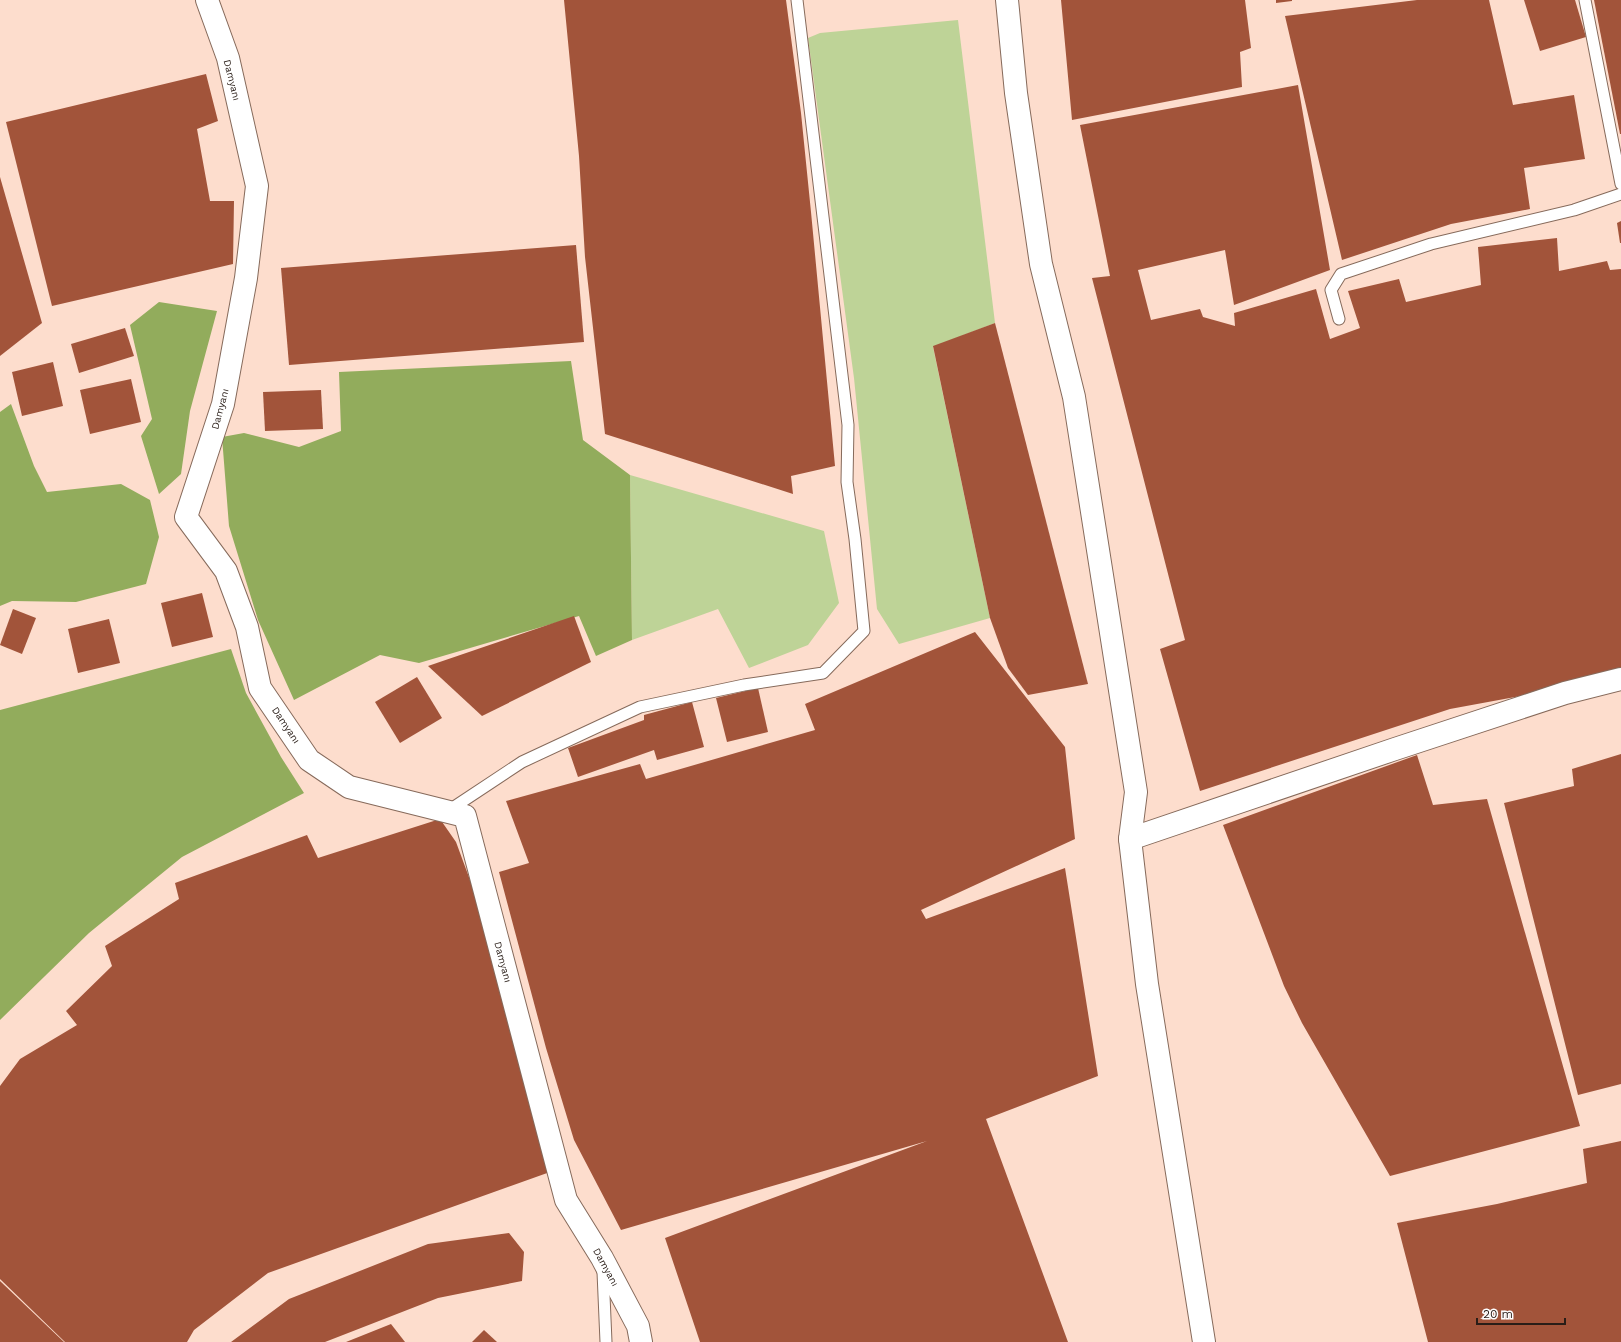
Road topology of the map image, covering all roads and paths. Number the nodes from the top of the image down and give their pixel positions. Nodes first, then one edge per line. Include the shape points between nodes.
1 (207, 0) edge
2 (797, 0) edge
3 (1007, 0) edge
4 (1585, 0) edge
5 (1621, 184) edge
6 (1621, 194) edge
7 (1339, 319) dead end
8 (1621, 679) edge
9 (448, 811) junction
10 (1130, 839) junction
11 (602, 1258) junction
12 (606, 1342) edge
13 (641, 1342) edge
14 (1204, 1342) edge

1 - 9 street, Damyanı via 228,58 257,186 246,278 223,404 186,517 226,571 247,627 260,688 310,760 349,787
2 - 9 lane via 848,425 846,482 855,539 864,631 823,673 744,685 640,707 522,762
3 - 10 street via 1016,93 1041,264 1074,397 1136,792
4 - 5 lane
6 - 7 lane via 1574,210 1431,244 1341,274 1331,290
8 - 10 street via 1565,693
9 - 11 street, Damyanı via 465,816 566,1200
10 - 14 street via 1147,984
11 - 12 lane
11 - 13 street, Damyanı via 638,1326

